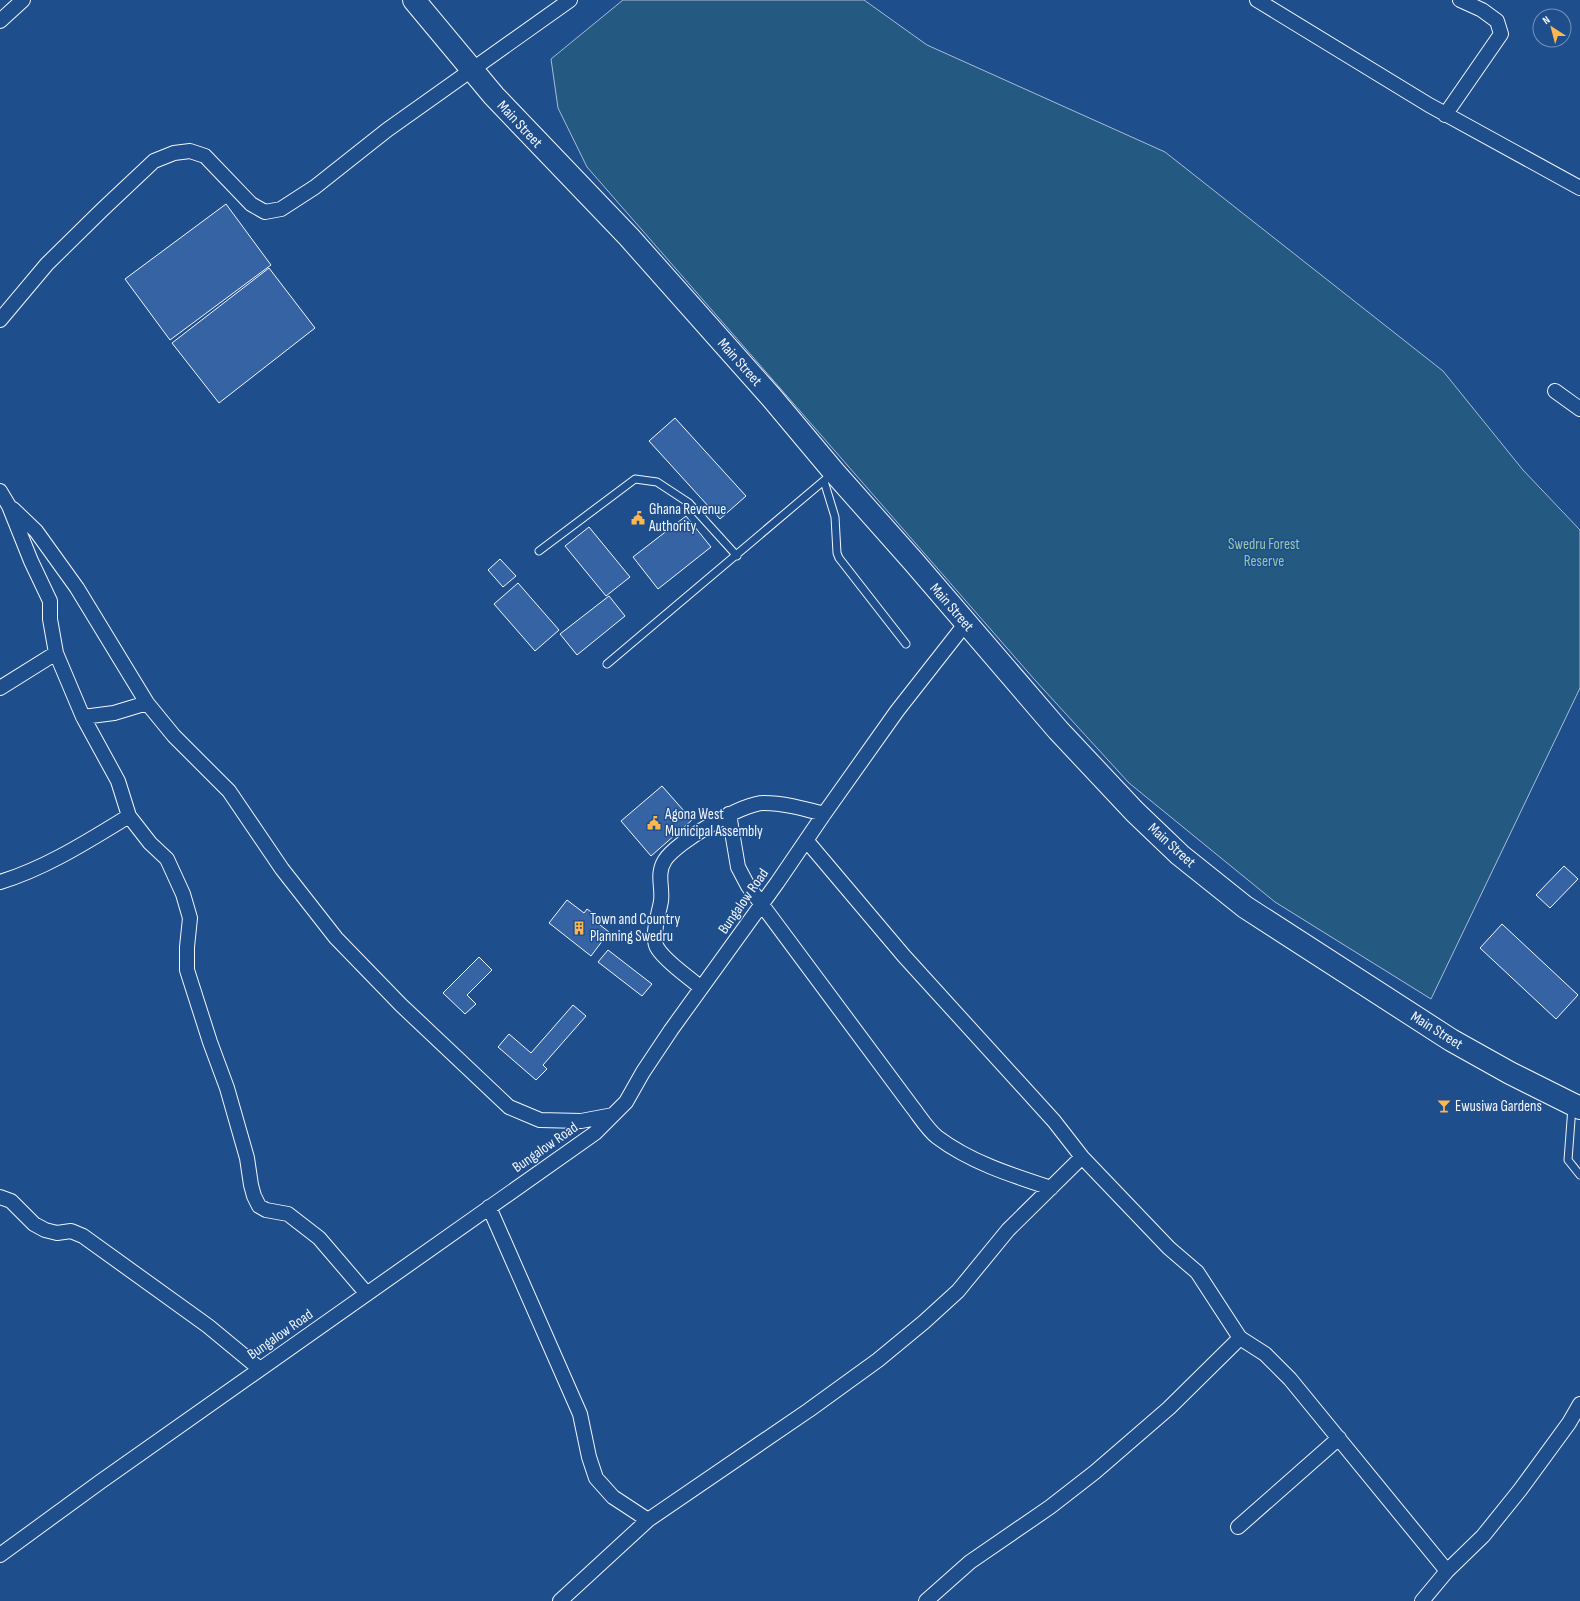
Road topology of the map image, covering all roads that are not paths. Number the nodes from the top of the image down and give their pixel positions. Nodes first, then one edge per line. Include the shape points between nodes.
1 (23, 0) edge
2 (414, 0) edge
3 (570, 0) edge
4 (1257, 0) edge
5 (1460, 0) edge
6 (0, 21) edge
7 (473, 68) junction
8 (1445, 115) junction
9 (1580, 188) edge
10 (0, 320) edge
11 (1554, 391) dead end
12 (1580, 408) edge
13 (829, 477) junction
14 (0, 491) edge
15 (9, 506) junction
16 (540, 551) dead end
17 (737, 556) junction
18 (966, 623) junction
19 (906, 644) dead end
20 (56, 653) junction
21 (607, 664) dead end
22 (0, 688) edge
23 (146, 703) junction
24 (83, 717) junction
25 (729, 814) junction
26 (824, 814) junction
27 (129, 816) junction
28 (806, 840) junction
29 (0, 882) edge
30 (762, 904) junction
31 (701, 988) junction
32 (1576, 1106) edge
33 (613, 1115) junction
34 (1082, 1157) junction
35 (1580, 1175) edge
36 (1051, 1188) junction
37 (0, 1197) edge
38 (489, 1207) junction
39 (366, 1294) junction
40 (1240, 1338) junction
41 (260, 1369) junction
42 (1580, 1404) edge
43 (1339, 1438) junction
44 (648, 1520) junction
45 (1238, 1527) dead end
46 (0, 1555) edge
47 (1447, 1571) junction
48 (560, 1601) edge
49 (926, 1601) edge
50 (1422, 1601) edge

1 - 6 street
2 - 7 main road, Main Street
3 - 7 street
4 - 8 street
5 - 8 street via 1482,10 1497,21 1500,34
7 - 10 street via 387,130 316,187 281,209 265,212 251,204 205,156 190,151 174,153 154,161 48,264
7 - 13 main road, Main Street via 499,101 634,243 772,398
8 - 9 street
11 - 12 street
13 - 17 lane
13 - 18 main road, Main Street
13 - 19 lane via 839,558
14 - 15 street
15 - 20 street via 50,601 50,619
15 - 23 street via 36,531 77,588
16 - 17 lane via 635,479 656,482 689,503
17 - 21 lane
18 - 26 street, Bungalow Road via 897,711
18 - 32 main road, Main Street via 1058,730 1135,812 1180,854 1245,906 1450,1040
20 - 22 street
20 - 24 street
23 - 24 street via 114,713
23 - 33 street via 174,736 229,791 282,869 336,938 418,1021 509,1107 540,1120 580,1121
24 - 27 street via 118,781
25 - 26 street via 763,802
25 - 30 street via 738,867
25 - 31 street via 694,835 665,860 659,876 661,899 655,937 657,949
26 - 28 street, Bungalow Road
27 - 29 street via 72,851
27 - 39 street via 150,843 167,859 183,894 190,918 187,970 229,1095 247,1158 254,1196 259,1206 288,1214 319,1238
28 - 30 street, Bungalow Road
28 - 34 street via 904,956 1054,1122
30 - 31 street, Bungalow Road
30 - 36 street via 936,1136 968,1156 1011,1175
31 - 33 street, Bungalow Road via 651,1060 626,1102
32 - 35 lane via 1568,1160
33 - 38 street, Bungalow Road via 595,1134
34 - 36 street
34 - 40 street via 1169,1248 1197,1272
36 - 44 street via 1008,1230 958,1290 878,1360
37 - 41 street via 11,1201 34,1224 45,1230 71,1231 83,1236 208,1326
38 - 39 street, Bungalow Road
38 - 44 street via 580,1414 588,1457 596,1478 613,1497
39 - 41 street, Bungalow Road
40 - 43 street via 1270,1359 1290,1379
40 - 49 street via 1169,1408 1095,1472 1050,1507 970,1562
41 - 46 street, Bungalow Road
42 - 47 street via 1520,1490 1483,1536
43 - 45 street
43 - 47 street
44 - 48 street
47 - 50 street

